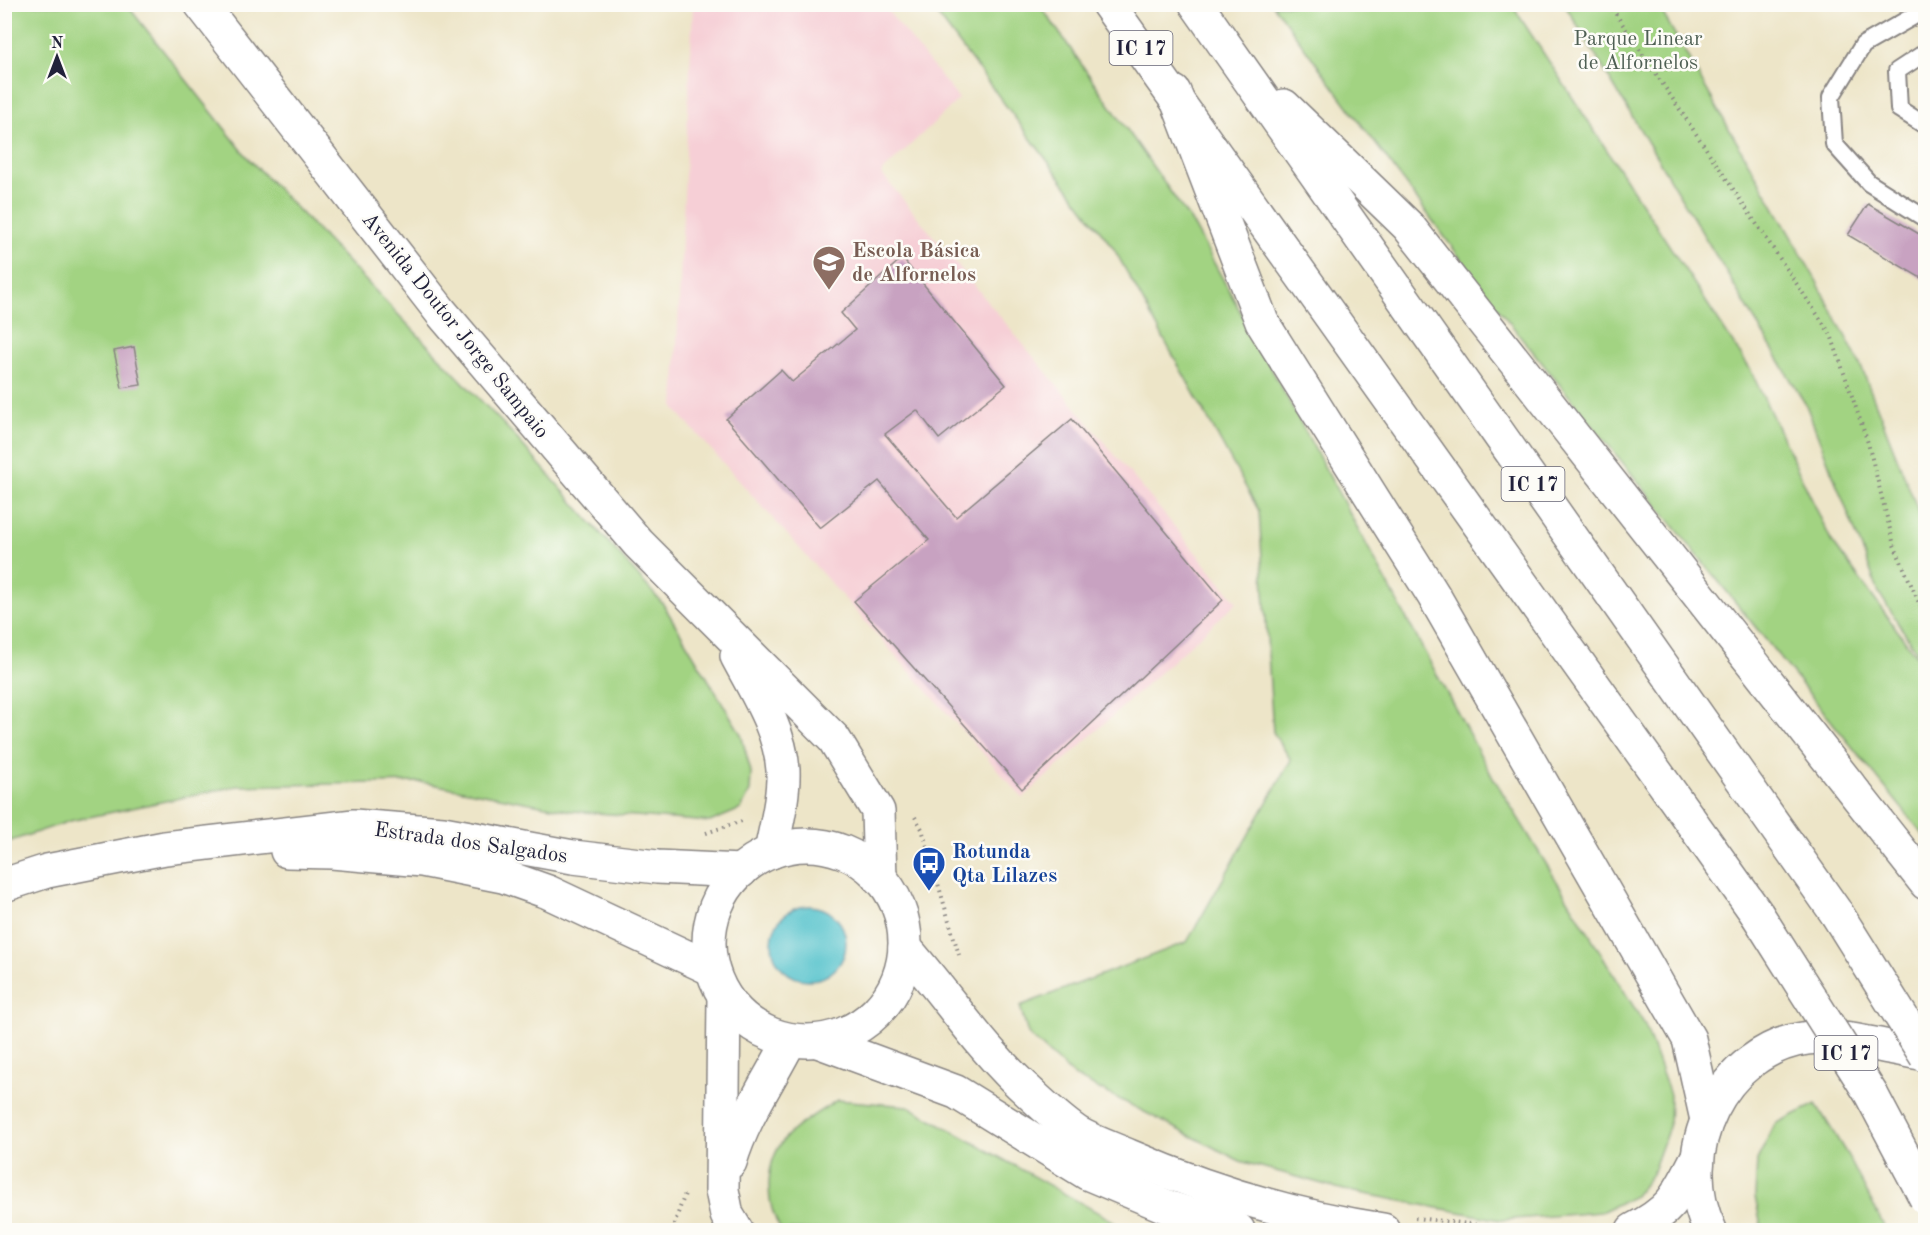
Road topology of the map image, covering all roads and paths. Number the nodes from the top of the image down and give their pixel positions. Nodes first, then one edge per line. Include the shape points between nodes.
1 (201, 4) edge
2 (1108, 4) edge
3 (1196, 4) edge
4 (1609, 4) edge
5 (1926, 9) edge
6 (1926, 52) edge
7 (1229, 53) junction
8 (1174, 92) junction
9 (1926, 126) edge
10 (1926, 219) edge
11 (1926, 619) edge
12 (726, 633) junction
13 (910, 810) dead end
14 (745, 819) dead end
15 (697, 836) dead end
16 (165, 848) junction
17 (771, 852) junction
18 (741, 871) junction
19 (880, 879) junction
20 (1926, 883) edge
21 (4, 885) edge
22 (905, 948) junction
23 (964, 962) dead end
24 (718, 983) junction
25 (804, 1041) junction
26 (1926, 1055) edge
27 (1707, 1120) junction
28 (1698, 1156) junction
29 (722, 1190) junction
30 (1926, 1198) edge
31 (1395, 1223) edge
32 (736, 1230) edge
33 (1238, 1230) edge
34 (1525, 1230) edge
35 (1633, 1230) edge
36 (1710, 1230) edge

1 - 12 main road, Avenida Doutor Jorge Sampaio via 441,312 638,543
2 - 8 main road, IC 17
3 - 7 main road, IC 17
4 - 11 path via 1831,335 1868,443 1894,545
5 - 10 lane via 1863,45 1831,97 1834,144 1869,183
6 - 9 lane via 1897,71 1899,109
7 - 20 main road via 1408,226
7 - 26 main road, IC 17, bridge via 1837,914
8 - 27 main road via 1262,322 1434,596 1689,1038
8 - 30 main road, IC 17, bridge via 1757,914 1871,1094
12 - 17 main road, Avenida Doutor Jorge Sampaio via 769,718 780,751 782,788
12 - 19 main road, Avenida Doutor Jorge Sampaio via 844,753 878,811
13 - 23 path via 922,829 957,952
14 - 15 path
16 - 18 main road, Estrada dos Salgados via 354,826 443,833 646,866
16 - 21 main road, Estrada dos Salgados via 47,871
16 - 24 main road, Estrada dos Salgados via 332,852 422,860 503,876 548,892
17 - 18 main road
17 - 19 main road via 800,846 830,848 858,859
18 - 24 main road via 724,891 712,916 709,942
19 - 22 main road via 898,907
22 - 25 main road via 900,975 888,1000 845,1034
22 - 31 main road via 940,986 964,1022 1028,1092 1079,1133 1155,1167 1247,1200 1343,1224
24 - 25 main road via 742,1017 757,1027
24 - 29 main road
25 - 29 main road via 737,1140
25 - 33 main road via 956,1092 1087,1173 1170,1208
26 - 27 main road via 1826,1038 1776,1045 1749,1061 1732,1078
27 - 28 main road
28 - 35 main road via 1674,1202 1653,1220
28 - 36 main road via 1696,1182
29 - 32 main road via 727,1215
31 - 34 path

